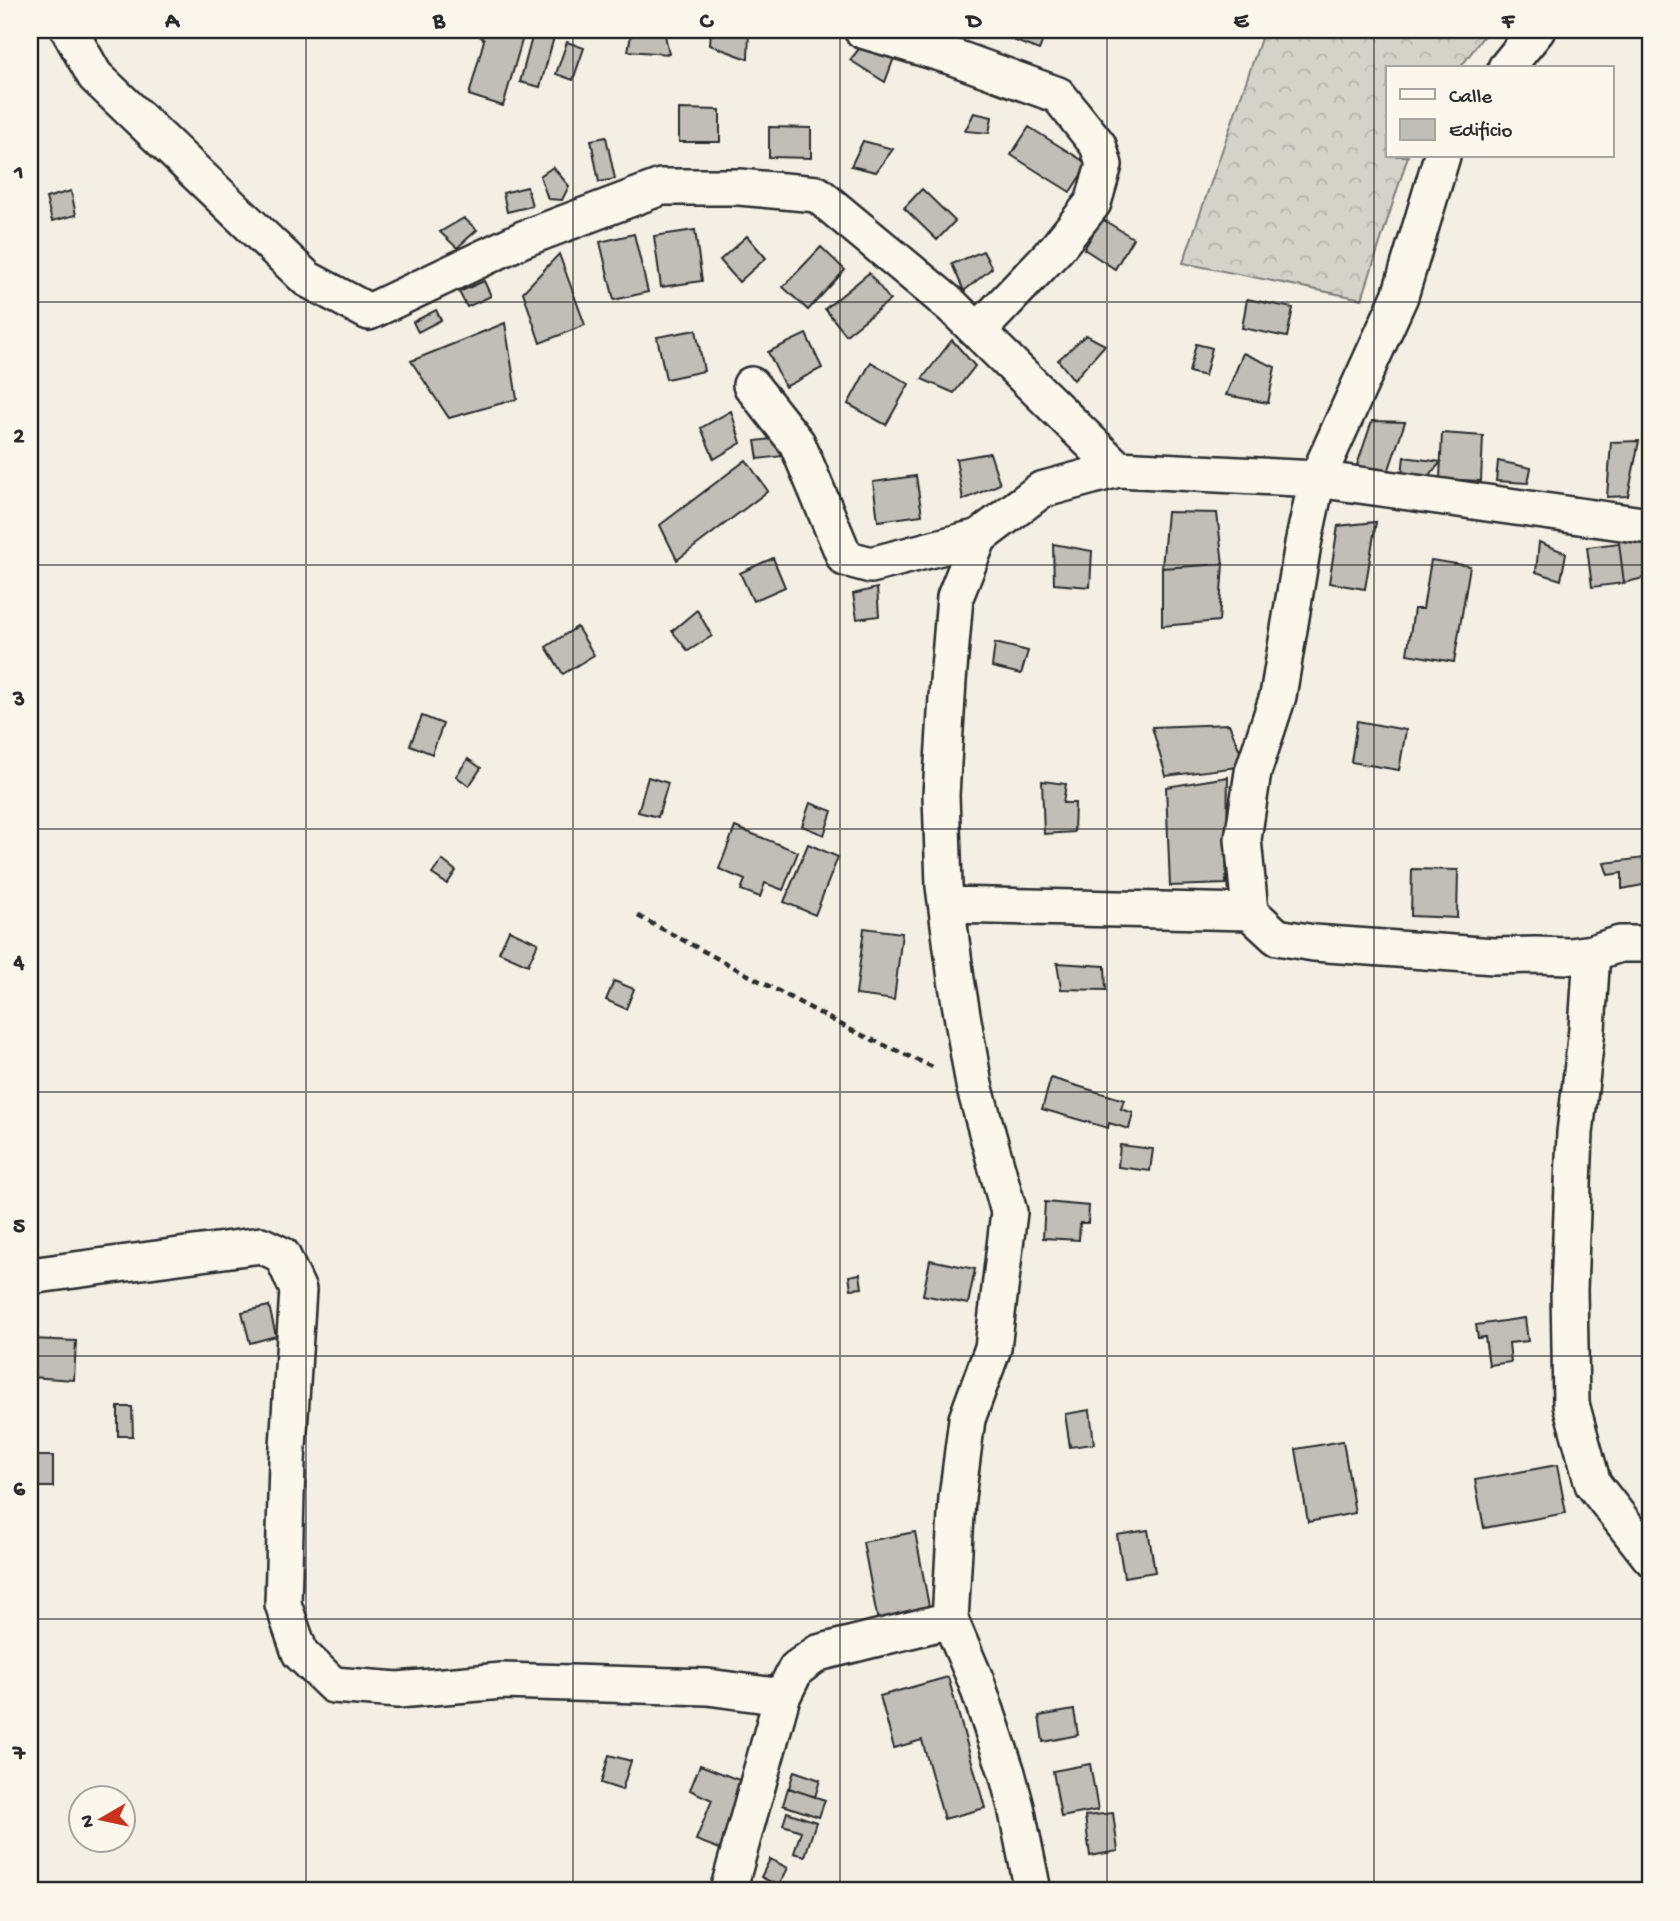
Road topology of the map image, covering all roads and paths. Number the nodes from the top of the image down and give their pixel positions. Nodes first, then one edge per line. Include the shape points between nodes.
1 (69, 30) edge
2 (862, 30) edge
3 (1537, 30) edge
4 (1508, 66) edge
5 (1441, 158) edge
6 (978, 331) junction
7 (751, 385) dead end
8 (1118, 469) junction
9 (1317, 479) junction
10 (1650, 526) edge
11 (979, 537) junction
12 (947, 905) junction
13 (1250, 912) junction
14 (638, 916) dead end
15 (1650, 944) edge
16 (1592, 953) junction
17 (974, 1085) junction
18 (30, 1276) edge
19 (1650, 1557) edge
20 (950, 1620) junction
21 (782, 1697) junction
22 (728, 1891) edge
23 (1032, 1891) edge

1 - 6 street via 95,76 307,279 369,312 523,239 661,187 739,187 817,194
2 - 6 street via 1058,95 1098,145 1104,165 1093,203
3 - 4 street
5 - 9 street via 1400,296
6 - 8 street
7 - 11 street via 797,443 845,558 871,565
8 - 9 street
8 - 11 street via 1041,490
9 - 10 street
9 - 13 street via 1278,696 1253,772 1243,839
11 - 12 street via 955,597 942,795
12 - 13 street
12 - 17 street
13 - 16 street via 1277,937 1314,943 1494,956
14 - 17 path via 853,1031
15 - 16 street via 1620,944
16 - 19 street via 1575,1133 1569,1290 1571,1404 1593,1484
17 - 20 street via 1009,1212 993,1348 967,1419
18 - 21 street via 261,1245 282,1255 298,1290 283,1604 300,1653 333,1685 398,1690 502,1681 708,1687
20 - 21 street via 818,1653 796,1669
20 - 23 street via 1007,1773
21 - 22 street

